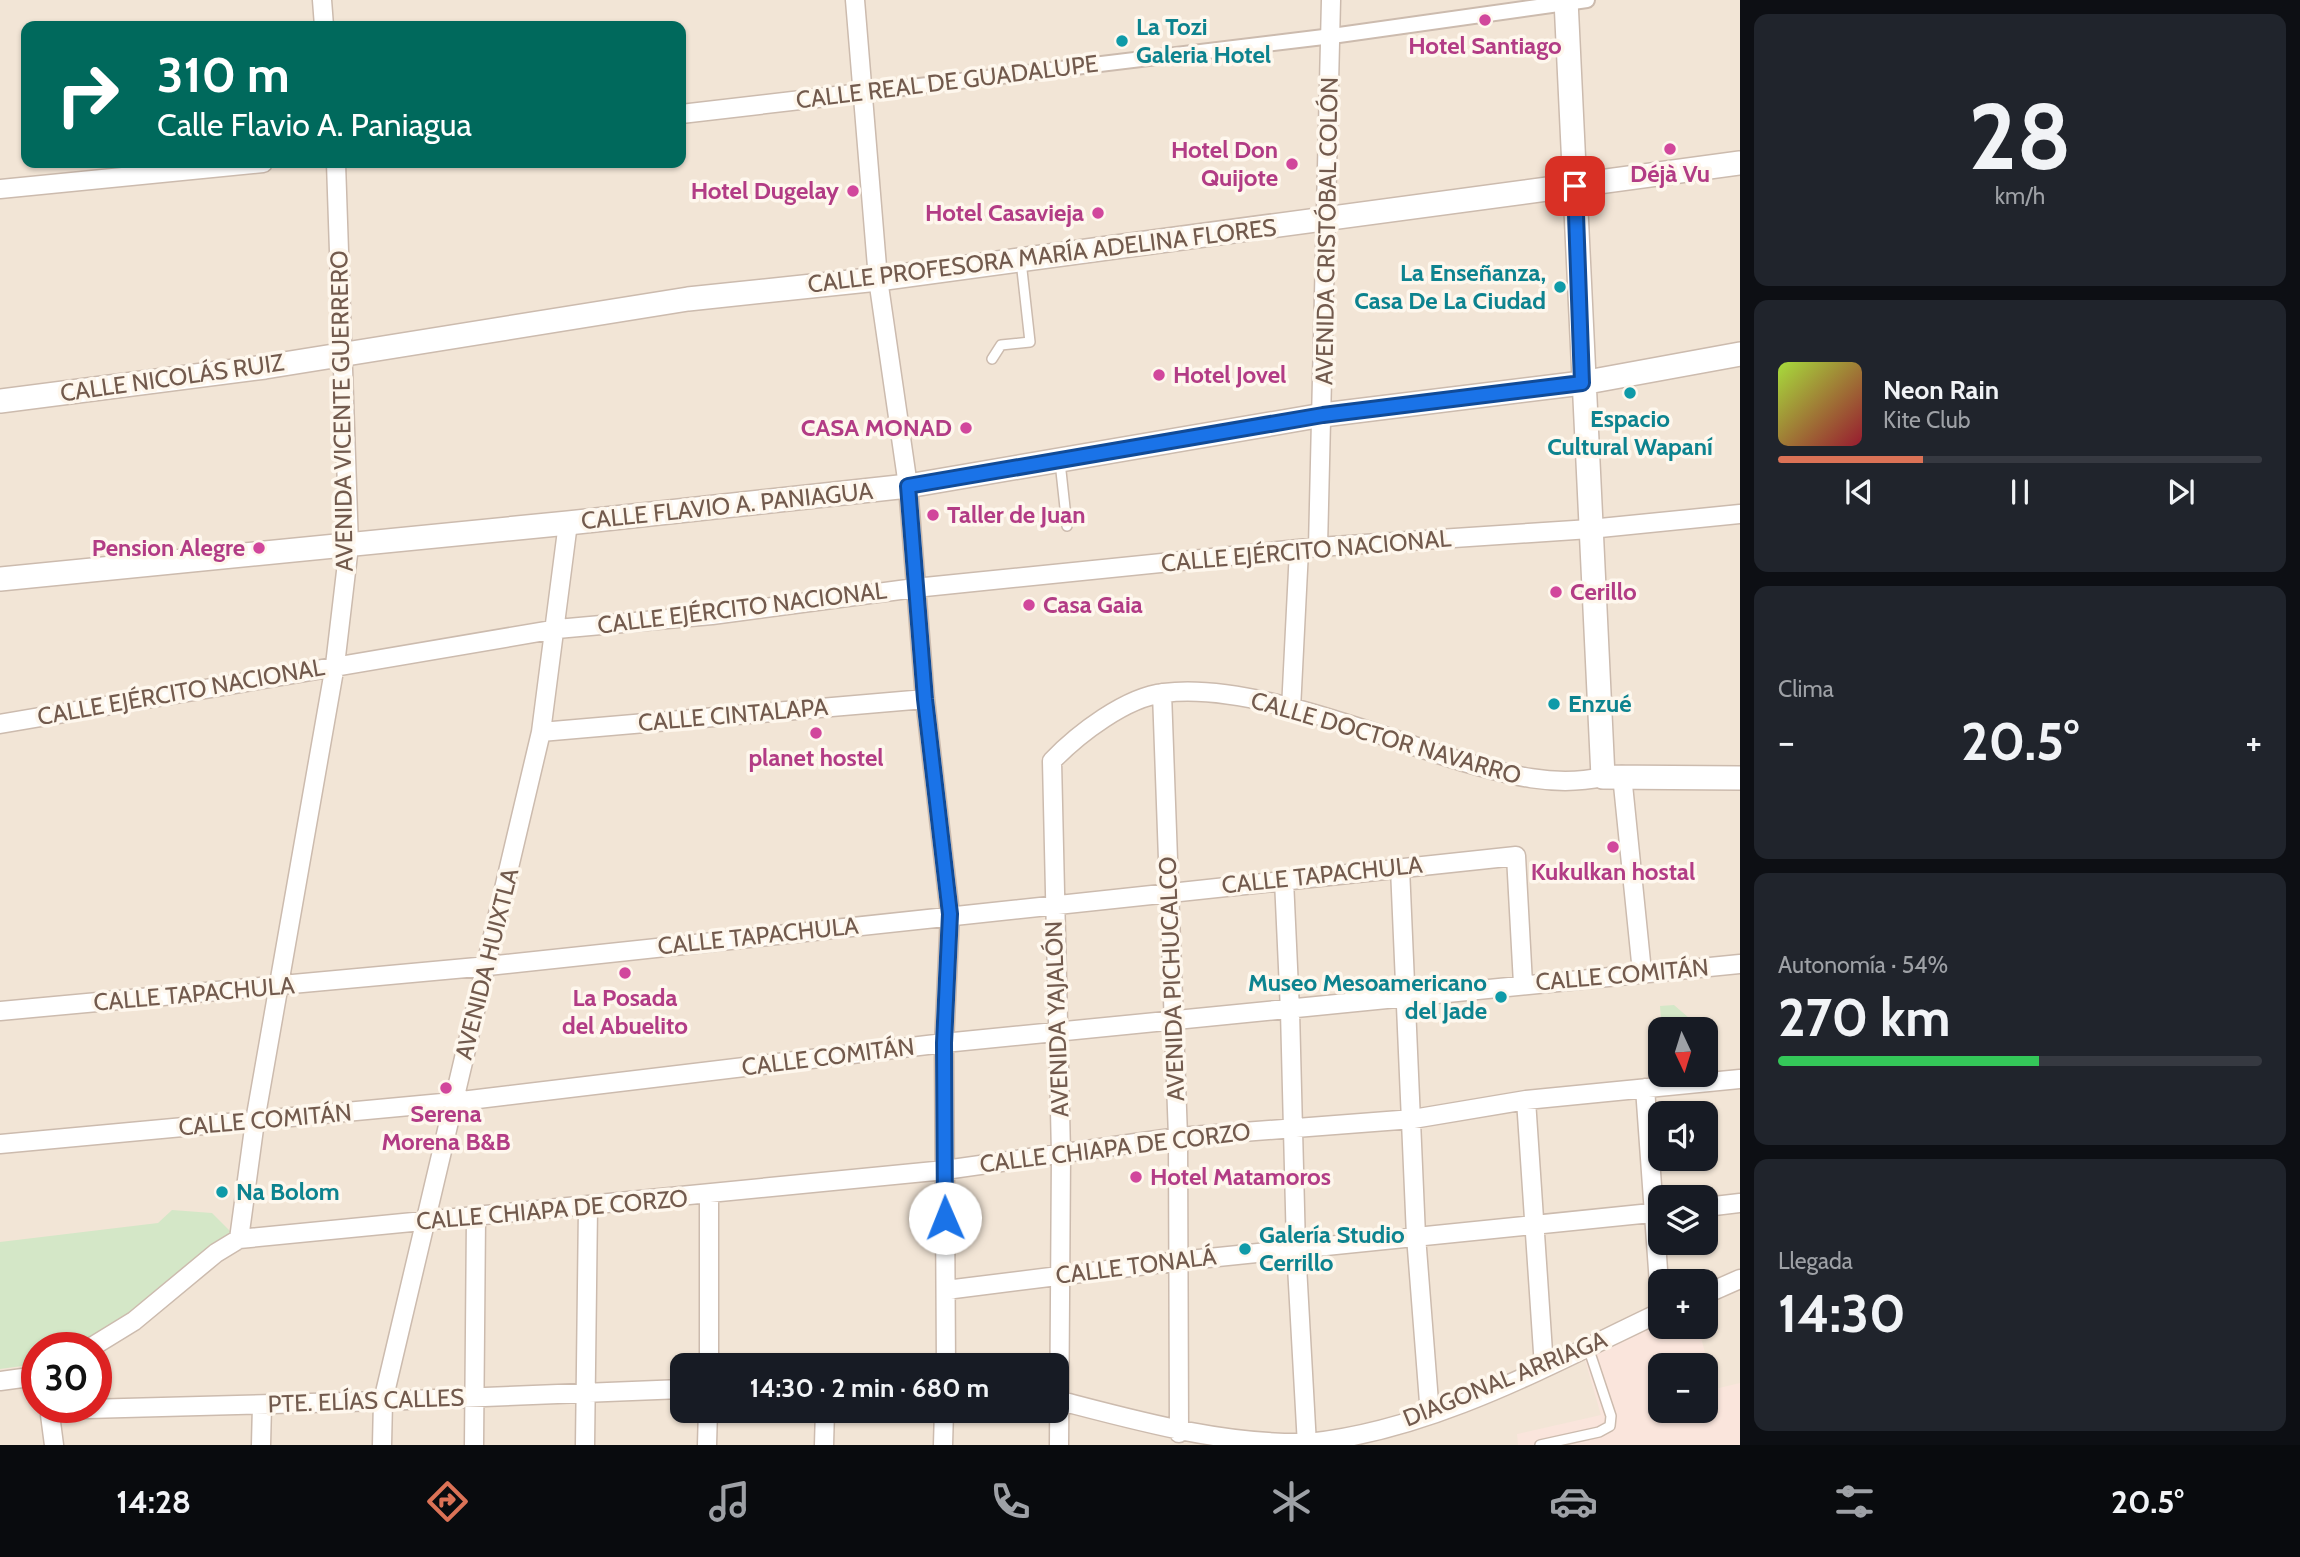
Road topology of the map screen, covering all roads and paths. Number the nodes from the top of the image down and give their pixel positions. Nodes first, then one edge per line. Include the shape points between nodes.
1 (321, 0) edge
2 (855, 0) edge
3 (1331, 0) edge
4 (1573, 1) edge
5 (323, 21) edge
6 (1332, 36) junction
7 (861, 93) junction
8 (686, 113) edge
9 (1740, 163) edge
10 (212, 168) edge
11 (336, 168) edge
12 (1575, 186) junction
13 (0, 189) edge
14 (1328, 219) junction
15 (1020, 260) junction
16 (878, 279) junction
17 (344, 353) junction
18 (1740, 354) edge
19 (992, 359) dead end
20 (1582, 383) junction
21 (0, 401) edge
22 (1323, 415) junction
23 (1059, 460) junction
24 (908, 486) junction
25 (1740, 514) edge
26 (568, 523) junction
27 (1067, 526) dead end
28 (1590, 529) junction
29 (349, 546) junction
30 (1318, 547) junction
31 (1299, 550) junction
32 (0, 579) edge
33 (915, 588) junction
34 (557, 629) junction
35 (335, 665) junction
36 (1162, 693) junction
37 (925, 699) junction
38 (1291, 709) junction
39 (0, 724) edge
40 (541, 732) junction
41 (1052, 761) joint
42 (1612, 776) junction
43 (1740, 778) edge
44 (1400, 868) junction
45 (1283, 880) junction
46 (1169, 890) junction
47 (1054, 903) junction
48 (950, 914) junction
49 (1740, 964) edge
50 (488, 966) junction
51 (1642, 972) junction
52 (1523, 984) junction
53 (281, 986) junction
54 (1405, 998) junction
55 (1290, 1010) junction
56 (0, 1011) edge
57 (1174, 1020) junction
58 (1056, 1032) junction
59 (944, 1043) junction
60 (1740, 1079) edge
61 (1645, 1088) junction
62 (1526, 1100) junction
63 (453, 1102) junction
64 (1413, 1119) junction
65 (255, 1121) junction
66 (1293, 1126) junction
67 (1178, 1137) junction
68 (0, 1144) edge
69 (1061, 1154) junction
70 (945, 1170) junction
71 (1654, 1185) edge
72 (709, 1195) junction
73 (1740, 1203) edge
74 (1718, 1206) edge
75 (588, 1207) junction
76 (1648, 1214) edge
77 (476, 1217) junction
78 (424, 1222) junction
79 (1535, 1224) junction
80 (1416, 1236) junction
81 (239, 1238) junction
82 (1296, 1248) junction
83 (1179, 1261) junction
84 (1060, 1274) junction
85 (1740, 1279) edge
86 (1718, 1289) edge
87 (946, 1290) junction
88 (1648, 1318) edge
89 (112, 1334) edge
90 (1588, 1347) junction
91 (709, 1353) edge
92 (946, 1353) edge
93 (1058, 1353) edge
94 (1544, 1367) junction
95 (21, 1378) edge
96 (0, 1381) edge
97 (670, 1389) edge
98 (586, 1391) junction
99 (475, 1396) junction
100 (383, 1401) junction
101 (1069, 1403) edge
102 (262, 1405) junction
103 (112, 1407) edge
104 (1430, 1415) junction
105 (51, 1423) edge
106 (708, 1423) edge
107 (825, 1423) edge
108 (944, 1423) edge
109 (1058, 1423) edge
110 (1180, 1433) junction
111 (1307, 1444) edge
112 (54, 1445) edge
113 (261, 1445) edge
114 (382, 1445) edge
115 (474, 1445) edge
116 (585, 1445) edge
117 (707, 1445) edge
118 (824, 1445) edge
119 (943, 1445) edge
120 (1059, 1445) edge
121 (1540, 1445) edge

1 - 5 street
2 - 7 street
3 - 6 street, AVENIDA CRISTÓBAL COLÓN
4 - 6 street, CALLE REAL DE GUADALUPE
4 - 12 street
6 - 7 street, CALLE REAL DE GUADALUPE
6 - 14 street, AVENIDA CRISTÓBAL COLÓN
7 - 8 street, CALLE REAL DE GUADALUPE
7 - 16 street
9 - 12 street, CALLE PROFESORA MARÍA ADELINA FLORES
10 - 13 street
11 - 17 street, AVENIDA VICENTE GUERRERO
12 - 14 street, CALLE PROFESORA MARÍA ADELINA FLORES
12 - 20 street
14 - 15 street, CALLE PROFESORA MARÍA ADELINA FLORES
14 - 22 street, AVENIDA CRISTÓBAL COLÓN
15 - 16 street, CALLE PROFESORA MARÍA ADELINA FLORES
15 - 19 lane via 1030,342 1001,345
16 - 17 street, CALLE PROFESORA MARÍA ADELINA FLORES via 688,299
16 - 24 street
17 - 21 street, CALLE NICOLÁS RUIZ
17 - 29 street, AVENIDA VICENTE GUERRERO
18 - 20 street, CALLE FLAVIO A. PANIAGUA
20 - 22 street, CALLE FLAVIO A. PANIAGUA
20 - 28 street
22 - 23 street, CALLE FLAVIO A. PANIAGUA
22 - 30 street, AVENIDA CRISTÓBAL COLÓN
23 - 24 street, CALLE FLAVIO A. PANIAGUA
23 - 27 lane
24 - 26 street, CALLE FLAVIO A. PANIAGUA
24 - 33 street
25 - 28 street, CALLE EJÉRCITO NACIONAL
26 - 29 street, CALLE FLAVIO A. PANIAGUA
26 - 34 street, AVENIDA HUIXTLA
28 - 30 street, CALLE EJÉRCITO NACIONAL
28 - 42 street
29 - 32 street, CALLE FLAVIO A. PANIAGUA
29 - 35 street, AVENIDA VICENTE GUERRERO
30 - 31 street, CALLE EJÉRCITO NACIONAL
31 - 33 street, CALLE EJÉRCITO NACIONAL
31 - 38 street
33 - 34 street, CALLE EJÉRCITO NACIONAL via 712,615
33 - 37 street
34 - 35 street, CALLE EJÉRCITO NACIONAL
34 - 40 street, AVENIDA HUIXTLA
35 - 39 street, CALLE EJÉRCITO NACIONAL
35 - 53 street, AVENIDA VICENTE GUERRERO
36 - 38 street, CALLE DOCTOR NAVARRO via 1242,697
36 - 41 street, CALLE DOCTOR NAVARRO via 1109,716
36 - 46 street, AVENIDA PICHUCALCO
37 - 40 street, CALLE CINTALAPA
37 - 48 street
38 - 42 street, CALLE DOCTOR NAVARRO via 1521,779 1578,782
40 - 50 street, AVENIDA HUIXTLA
41 - 47 street, AVENIDA YAJALÓN
42 - 43 street, CALLE DOCTOR NAVARRO
42 - 51 street
44 - 45 street, CALLE TAPACHULA
44 - 52 street, CALLE TAPACHULA via 1516,856
44 - 54 street
45 - 46 street, CALLE TAPACHULA
45 - 55 street
46 - 47 street, CALLE TAPACHULA
46 - 57 street, AVENIDA PICHUCALCO
47 - 48 street, CALLE TAPACHULA
47 - 58 street, AVENIDA YAJALÓN
48 - 50 street, CALLE TAPACHULA
48 - 59 street
49 - 51 street, CALLE COMITÁN
50 - 53 street, CALLE TAPACHULA
50 - 63 street, AVENIDA HUIXTLA
51 - 52 street, CALLE COMITÁN
52 - 54 street, CALLE COMITÁN
53 - 56 street, CALLE TAPACHULA
53 - 65 street, AVENIDA VICENTE GUERRERO
54 - 55 street, CALLE COMITÁN
54 - 64 street
55 - 57 street, CALLE COMITÁN
55 - 66 street
57 - 58 street, CALLE COMITÁN
57 - 67 street, AVENIDA PICHUCALCO
58 - 59 street, CALLE COMITÁN
58 - 69 street, AVENIDA YAJALÓN
59 - 63 street, CALLE COMITÁN
59 - 70 street
60 - 61 street, CALLE CHIAPA DE CORZO
61 - 62 street, CALLE CHIAPA DE CORZO
61 - 71 street
62 - 64 street, CALLE CHIAPA DE CORZO
62 - 79 street
63 - 65 street, CALLE COMITÁN
63 - 78 street, AVENIDA HUIXTLA
64 - 66 street, CALLE CHIAPA DE CORZO
64 - 80 street
65 - 68 street, CALLE COMITÁN
65 - 81 street, AVENIDA VICENTE GUERRERO
66 - 67 street, CALLE CHIAPA DE CORZO
66 - 82 street
67 - 69 street, CALLE CHIAPA DE CORZO
67 - 83 street, AVENIDA PICHUCALCO
69 - 70 street, CALLE CHIAPA DE CORZO
69 - 84 street, AVENIDA YAJALÓN
70 - 72 street, CALLE CHIAPA DE CORZO
70 - 87 street
72 - 75 street, CALLE CHIAPA DE CORZO
72 - 91 street
73 - 74 street
75 - 77 street, CALLE CHIAPA DE CORZO
75 - 98 street
76 - 79 street, CALLE TONALÁ
77 - 78 street, CALLE CHIAPA DE CORZO
77 - 99 street
78 - 81 street, CALLE CHIAPA DE CORZO
78 - 100 street, AVENIDA HUIXTLA
79 - 80 street, CALLE TONALÁ
79 - 94 street
80 - 82 street, CALLE TONALÁ
80 - 104 street
81 - 89 street
82 - 83 street, CALLE TONALÁ
82 - 111 street
83 - 84 street, CALLE TONALÁ
83 - 110 street, AVENIDA PICHUCALCO
84 - 87 street, CALLE TONALÁ
84 - 93 street, AVENIDA YAJALÓN
85 - 86 street
87 - 92 street
88 - 90 street, DIAGONAL ARRIAGA
90 - 94 street, DIAGONAL ARRIAGA
90 - 121 lane via 1611,1416 1610,1426
94 - 104 street, DIAGONAL ARRIAGA
95 - 96 street
97 - 98 street, PTE. ELÍAS CALLES
98 - 99 street, PTE. ELÍAS CALLES
98 - 116 street
99 - 100 street, PTE. ELÍAS CALLES
99 - 115 street
100 - 102 street, PTE. ELÍAS CALLES
100 - 114 street, AVENIDA HUIXTLA
101 - 110 street, DIAGONAL ARRIAGA
102 - 103 street, PTE. ELÍAS CALLES
102 - 113 street
104 - 111 street, DIAGONAL ARRIAGA
105 - 112 street
106 - 117 street
107 - 118 street
108 - 119 street
109 - 120 street, AVENIDA YAJALÓN
110 - 111 street, DIAGONAL ARRIAGA

